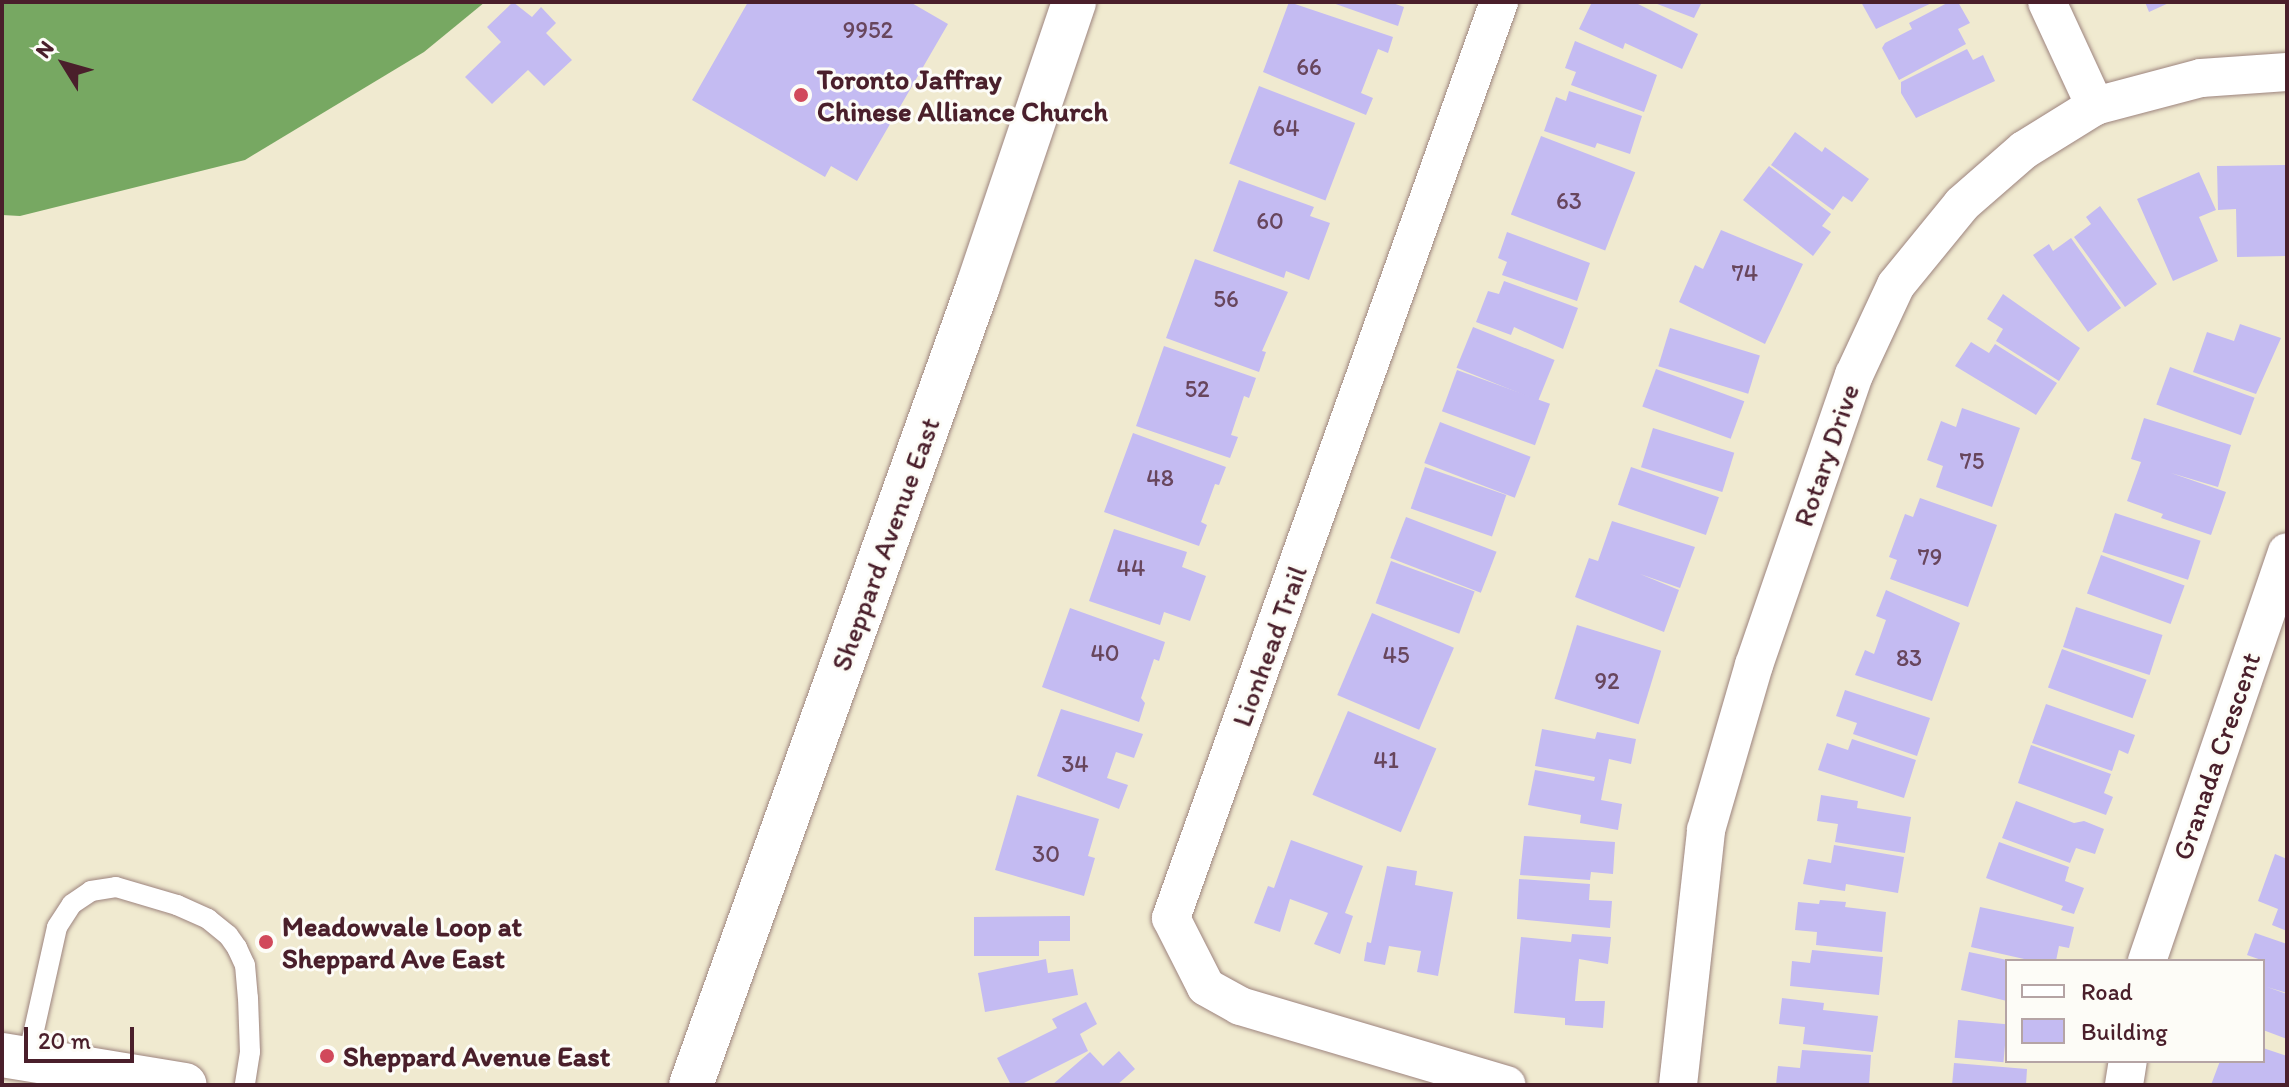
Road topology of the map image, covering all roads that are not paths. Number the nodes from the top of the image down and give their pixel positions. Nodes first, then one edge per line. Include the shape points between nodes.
1 (1074, 2) edge
2 (1499, 2) edge
3 (2047, 2) edge
4 (2287, 72) edge
5 (2095, 106) junction
6 (2287, 552) edge
7 (2148, 959) edge
8 (15, 1056) edge
9 (2128, 1063) edge
10 (185, 1085) edge
11 (245, 1085) edge
12 (691, 1085) edge
13 (1507, 1085) edge
14 (1678, 1085) edge
15 (2124, 1085) edge

1 - 12 main road, Sheppard Avenue East via 978,286
2 - 13 street, Lionhead Trail via 1171,918 1206,987 1240,1006
3 - 5 street
4 - 5 street, Rotary Drive via 2201,78
5 - 14 street, Rotary Drive via 2024,150 1962,204 1896,285 1854,375 1754,665 1706,830
6 - 7 street, Granada Crescent
8 - 10 main road
8 - 11 lane via 57,927 72,904 91,891 116,887 208,919 237,948 245,965 248,998
9 - 15 street

